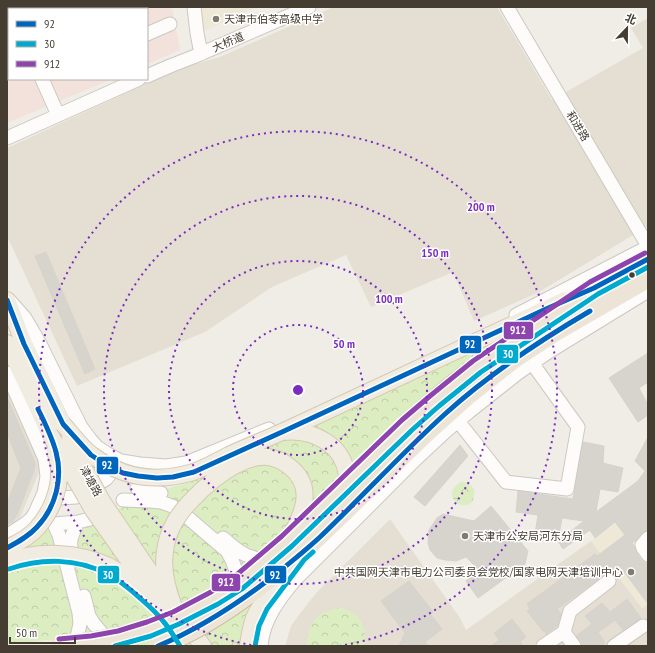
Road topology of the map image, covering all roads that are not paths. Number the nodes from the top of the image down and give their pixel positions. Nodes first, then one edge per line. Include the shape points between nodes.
1 (194, 7) edge
2 (309, 7) edge
3 (507, 7) edge
4 (170, 24) dead end
5 (148, 34) edge
6 (201, 54) junction
7 (148, 76) edge
8 (45, 80) edge
9 (138, 80) edge
10 (58, 115) junction
11 (7, 138) edge
12 (648, 246) edge
13 (648, 259) edge
14 (648, 278) edge
15 (594, 288) junction
16 (648, 291) edge
17 (7, 299) edge
18 (14, 346) edge
19 (532, 363) junction
20 (7, 373) edge
21 (458, 421) junction
22 (63, 424) junction
23 (282, 432) junction
24 (52, 438) junction
25 (121, 461) junction
26 (140, 464) junction
27 (137, 488) junction
28 (44, 493) junction
29 (122, 500) junction
30 (346, 507) junction
31 (35, 513) junction
32 (78, 522) junction
33 (54, 524) junction
34 (7, 536) edge
35 (648, 538) edge
36 (287, 541) junction
37 (7, 548) edge
38 (299, 555) junction
39 (648, 555) edge
40 (7, 562) edge
41 (295, 580) junction
42 (609, 581) dead end
43 (275, 606) junction
44 (169, 610) junction
45 (643, 626) dead end
46 (564, 632) junction
47 (60, 646) edge
48 (75, 646) edge
49 (108, 646) edge
50 (158, 646) edge
51 (189, 646) edge
52 (203, 646) edge
53 (248, 646) edge
54 (261, 646) edge
55 (543, 646) edge
56 (574, 646) edge
57 (614, 646) edge

1 - 6 street
2 - 6 street, 大桥道
3 - 12 street, 和进路
4 - 5 street
6 - 7 street, 大桥道
8 - 10 street
9 - 10 street
10 - 11 street
12 - 26 street via 498,324 301,417 186,463 166,466
13 - 15 highway
14 - 30 highway via 552,333 515,358 446,414
15 - 23 main road
15 - 36 highway, bridge via 477,366 434,401
16 - 19 street
17 - 18 main road, 津塘路
17 - 25 street via 25,318 39,342 81,427 97,447
18 - 22 main road, 津塘路
18 - 24 main road, 津塘路
19 - 21 street
19 - 21 street via 578,427 567,489 506,482
20 - 28 street via 45,459 47,477
21 - 41 street via 416,459
22 - 23 main road, bridge via 91,455 105,464 123,472 157,478 194,472
22 - 44 main road, 津塘路, bridge via 102,501
23 - 30 main road via 296,431 322,439 338,452 346,468
24 - 37 main road, bridge via 59,469 57,489 50,509 37,528 22,541
24 - 44 main road, 津塘路, bridge via 93,510
25 - 26 street
25 - 28 street via 106,479 76,497 61,498
26 - 27 street
27 - 29 street
27 - 41 street via 143,492 164,494 180,502 236,549 273,565
28 - 31 street
29 - 32 street via 90,519
29 - 43 street via 161,502 172,506 227,551 245,585
30 - 38 highway
31 - 33 street
31 - 34 street via 25,524
32 - 33 street
32 - 49 street via 70,546 89,616
33 - 48 street via 79,613 80,624
35 - 39 street via 642,545
36 - 44 main road, bridge via 303,511 304,488 297,474 286,464 268,457 248,460 228,469 192,499 169,534 163,563
36 - 47 highway, bridge via 238,583 176,618 120,638
38 - 50 highway, bridge via 228,609 172,641
38 - 53 main road, bridge via 261,605 252,624
40 - 44 main road, bridge via 19,558 58,554 97,561 121,574
41 - 43 street
42 - 46 street via 570,611
43 - 54 street via 265,627
44 - 51 main road, 津塘路
44 - 52 main road, 津塘路
45 - 57 street
46 - 55 street
46 - 56 street

